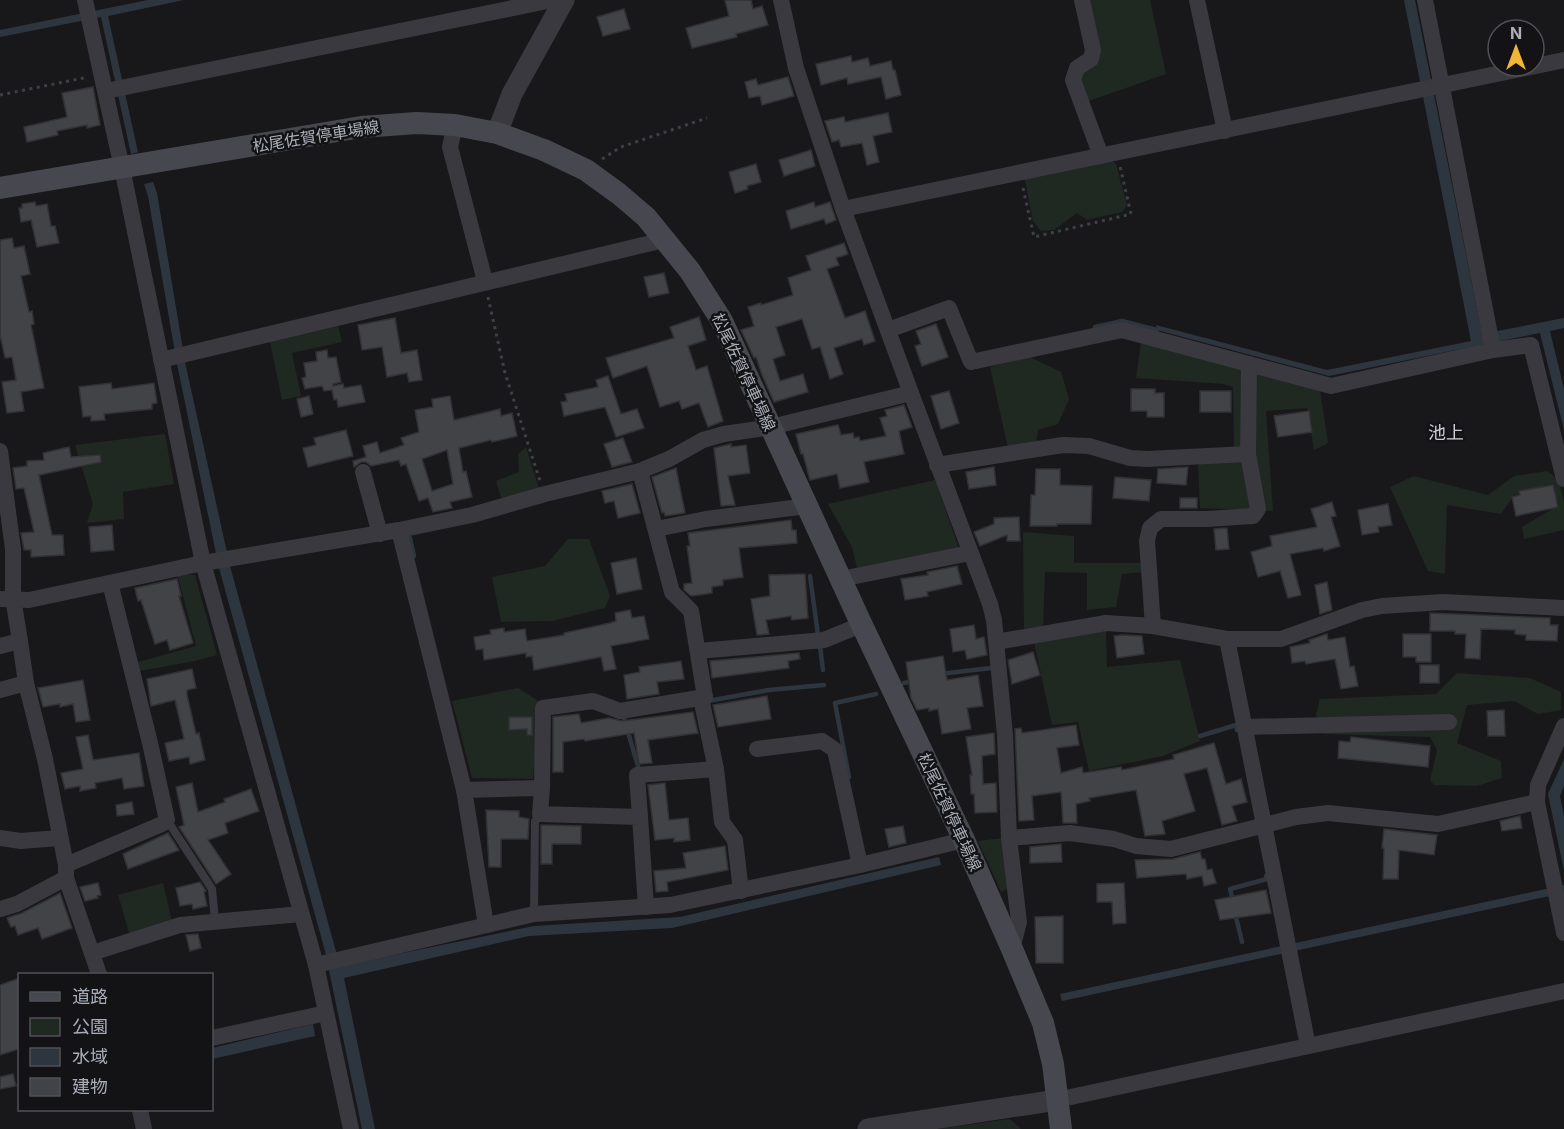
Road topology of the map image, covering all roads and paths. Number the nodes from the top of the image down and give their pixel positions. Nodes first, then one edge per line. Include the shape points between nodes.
1 (780, 0) edge
2 (1082, 0) edge
3 (1197, 0) edge
4 (1425, 0) edge
5 (563, 2) edge
6 (87, 11) edge
7 (1564, 60) edge
8 (102, 74) junction
9 (1442, 86) junction
10 (115, 89) junction
11 (0, 95) edge
12 (707, 118) dead end
13 (455, 125) junction
14 (1225, 131) junction
15 (497, 133) junction
16 (1109, 154) junction
17 (122, 168) junction
18 (586, 170) junction
19 (1019, 173) junction
20 (0, 188) edge
21 (843, 209) junction
22 (664, 240) junction
23 (485, 281) junction
24 (888, 330) junction
25 (1493, 350) junction
26 (166, 359) junction
27 (1249, 364) junction
28 (911, 393) junction
29 (771, 427) junction
30 (1248, 454) junction
31 (0, 456) edge
32 (937, 465) junction
33 (640, 471) junction
34 (363, 472) dead end
35 (1564, 479) edge
36 (545, 494) junction
37 (807, 506) junction
38 (656, 529) junction
39 (399, 530) junction
40 (380, 534) junction
41 (970, 553) junction
42 (207, 562) junction
43 (841, 579) junction
44 (110, 583) junction
45 (6, 598) edge
46 (1564, 608) edge
47 (860, 621) junction
48 (1153, 626) junction
49 (1227, 639) junction
50 (20, 641) junction
51 (996, 642) junction
52 (0, 646) edge
53 (698, 651) junction
54 (26, 683) junction
55 (0, 690) edge
56 (704, 700) junction
57 (1449, 722) dead end
58 (1564, 726) edge
59 (1245, 728) junction
60 (757, 749) dead end
61 (716, 769) junction
62 (542, 788) junction
63 (464, 790) junction
64 (1537, 802) junction
65 (540, 814) junction
66 (640, 817) junction
67 (167, 820) junction
68 (1264, 824) junction
69 (0, 838) edge
70 (59, 838) junction
71 (1009, 838) junction
72 (964, 840) junction
73 (860, 865) junction
74 (66, 872) junction
75 (741, 891) junction
76 (646, 907) junction
77 (0, 909) edge
78 (301, 914) junction
79 (534, 914) junction
80 (215, 920) junction
81 (486, 924) junction
82 (1564, 933) edge
83 (1012, 949) junction
84 (92, 953) junction
85 (319, 964) junction
86 (98, 973) edge
87 (1564, 991) edge
88 (326, 1013) junction
89 (213, 1038) edge
90 (1308, 1046) junction
91 (1057, 1100) junction
92 (140, 1111) edge
93 (144, 1129) edge
94 (351, 1129) edge
95 (868, 1129) edge
96 (1061, 1129) edge

1 - 21 street via 796,68
2 - 16 street via 1093,50 1091,58 1077,68 1073,80
3 - 14 street
4 - 9 street
5 - 10 street via 552,0
5 - 15 street via 512,94
6 - 8 street
7 - 9 street
8 - 10 street
8 - 11 path
9 - 14 street
9 - 25 street
10 - 17 street
12 - 18 path via 621,147
13 - 15 main road, 松尾佐賀停車場線
13 - 17 main road, 松尾佐賀停車場線 via 361,127
13 - 23 street via 450,147
14 - 16 street
15 - 18 main road, 松尾佐賀停車場線
16 - 19 street
16 - 19 path via 1131,214 1034,237
17 - 20 main road, 松尾佐賀停車場線
17 - 26 street
18 - 22 main road, 松尾佐賀停車場線 via 646,217
19 - 21 street
21 - 24 street
22 - 23 street
22 - 29 main road, 松尾佐賀停車場線 via 690,271 722,321
23 - 26 street
23 - 36 path via 505,373
24 - 27 street via 949,308 971,362 1122,330
24 - 28 street
25 - 27 street via 1331,386
25 - 35 street via 1531,345
26 - 42 street
27 - 30 street
28 - 29 street
28 - 32 street
29 - 33 street via 704,440
29 - 37 main road, 松尾佐賀停車場線
30 - 32 street via 1147,459 1089,446 1064,445
30 - 48 street via 1258,509 1253,516 1161,519 1150,528 1147,541
31 - 45 street via 13,549
32 - 41 street
33 - 36 street
33 - 38 street
34 - 40 street
36 - 39 street
37 - 38 street
37 - 43 main road, 松尾佐賀停車場線
38 - 53 street via 672,592 691,611
39 - 40 street
39 - 63 street
40 - 42 street
41 - 43 street
41 - 51 street via 990,604
42 - 44 street
42 - 78 street
43 - 47 main road, 松尾佐賀停車場線
44 - 45 street via 29,600
44 - 67 street
45 - 50 street
46 - 49 street via 1443,602 1382,606 1281,639
47 - 53 street via 824,640
47 - 72 main road, 松尾佐賀停車場線
48 - 49 street
48 - 51 street via 1106,623
49 - 59 street
50 - 52 street
50 - 54 street
51 - 71 street
53 - 56 street
54 - 55 street
54 - 70 street
56 - 61 street
56 - 62 street via 620,711 593,701 543,708
57 - 59 street
58 - 64 street via 1538,785
59 - 68 street
60 - 73 street via 822,741 835,750
61 - 66 street via 643,774
61 - 75 street via 722,822 735,840
62 - 63 street
62 - 65 street
63 - 81 street
64 - 68 street via 1438,824 1328,813
64 - 82 street
65 - 66 street
65 - 79 lane via 536,821
66 - 76 street
67 - 74 street
67 - 80 lane via 212,889
68 - 71 street via 1171,849 1070,833
68 - 90 street
69 - 70 street
70 - 74 street
71 - 83 street via 1019,922
72 - 73 street
72 - 83 main road, 松尾佐賀停車場線
73 - 75 street
74 - 77 street via 17,904
74 - 84 street
75 - 76 street
76 - 79 street
78 - 80 street
78 - 85 street
79 - 81 street
80 - 84 street via 180,925
81 - 85 street
83 - 91 main road, 松尾佐賀停車場線 via 1043,1023
84 - 86 street
85 - 88 street
87 - 90 street
88 - 89 street
88 - 94 street
90 - 91 street
91 - 95 street
91 - 96 main road, 松尾佐賀停車場線
92 - 93 street

